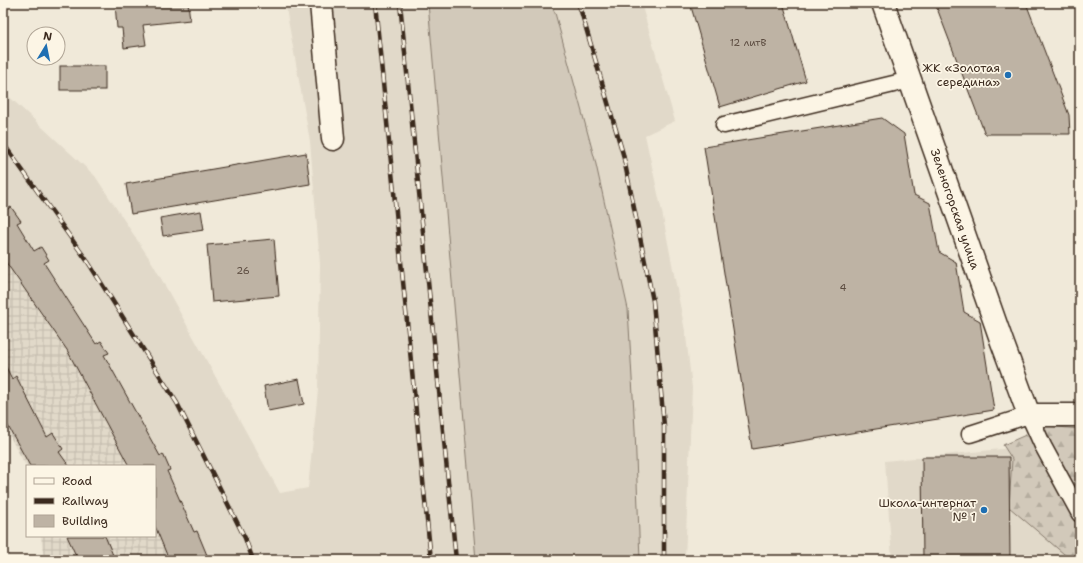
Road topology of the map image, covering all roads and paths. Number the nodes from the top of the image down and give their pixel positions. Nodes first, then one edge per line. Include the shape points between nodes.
1 (321, 3) edge
2 (883, 3) edge
3 (910, 80) junction
4 (724, 125) dead end
5 (333, 138) dead end
6 (1080, 414) edge
7 (1029, 415) junction
8 (970, 434) dead end
9 (1080, 514) edge

1 - 5 street
2 - 3 street, Зеленогорская улица
3 - 4 lane
3 - 7 street, Зеленогорская улица
6 - 7 street
7 - 8 lane
7 - 9 lane

